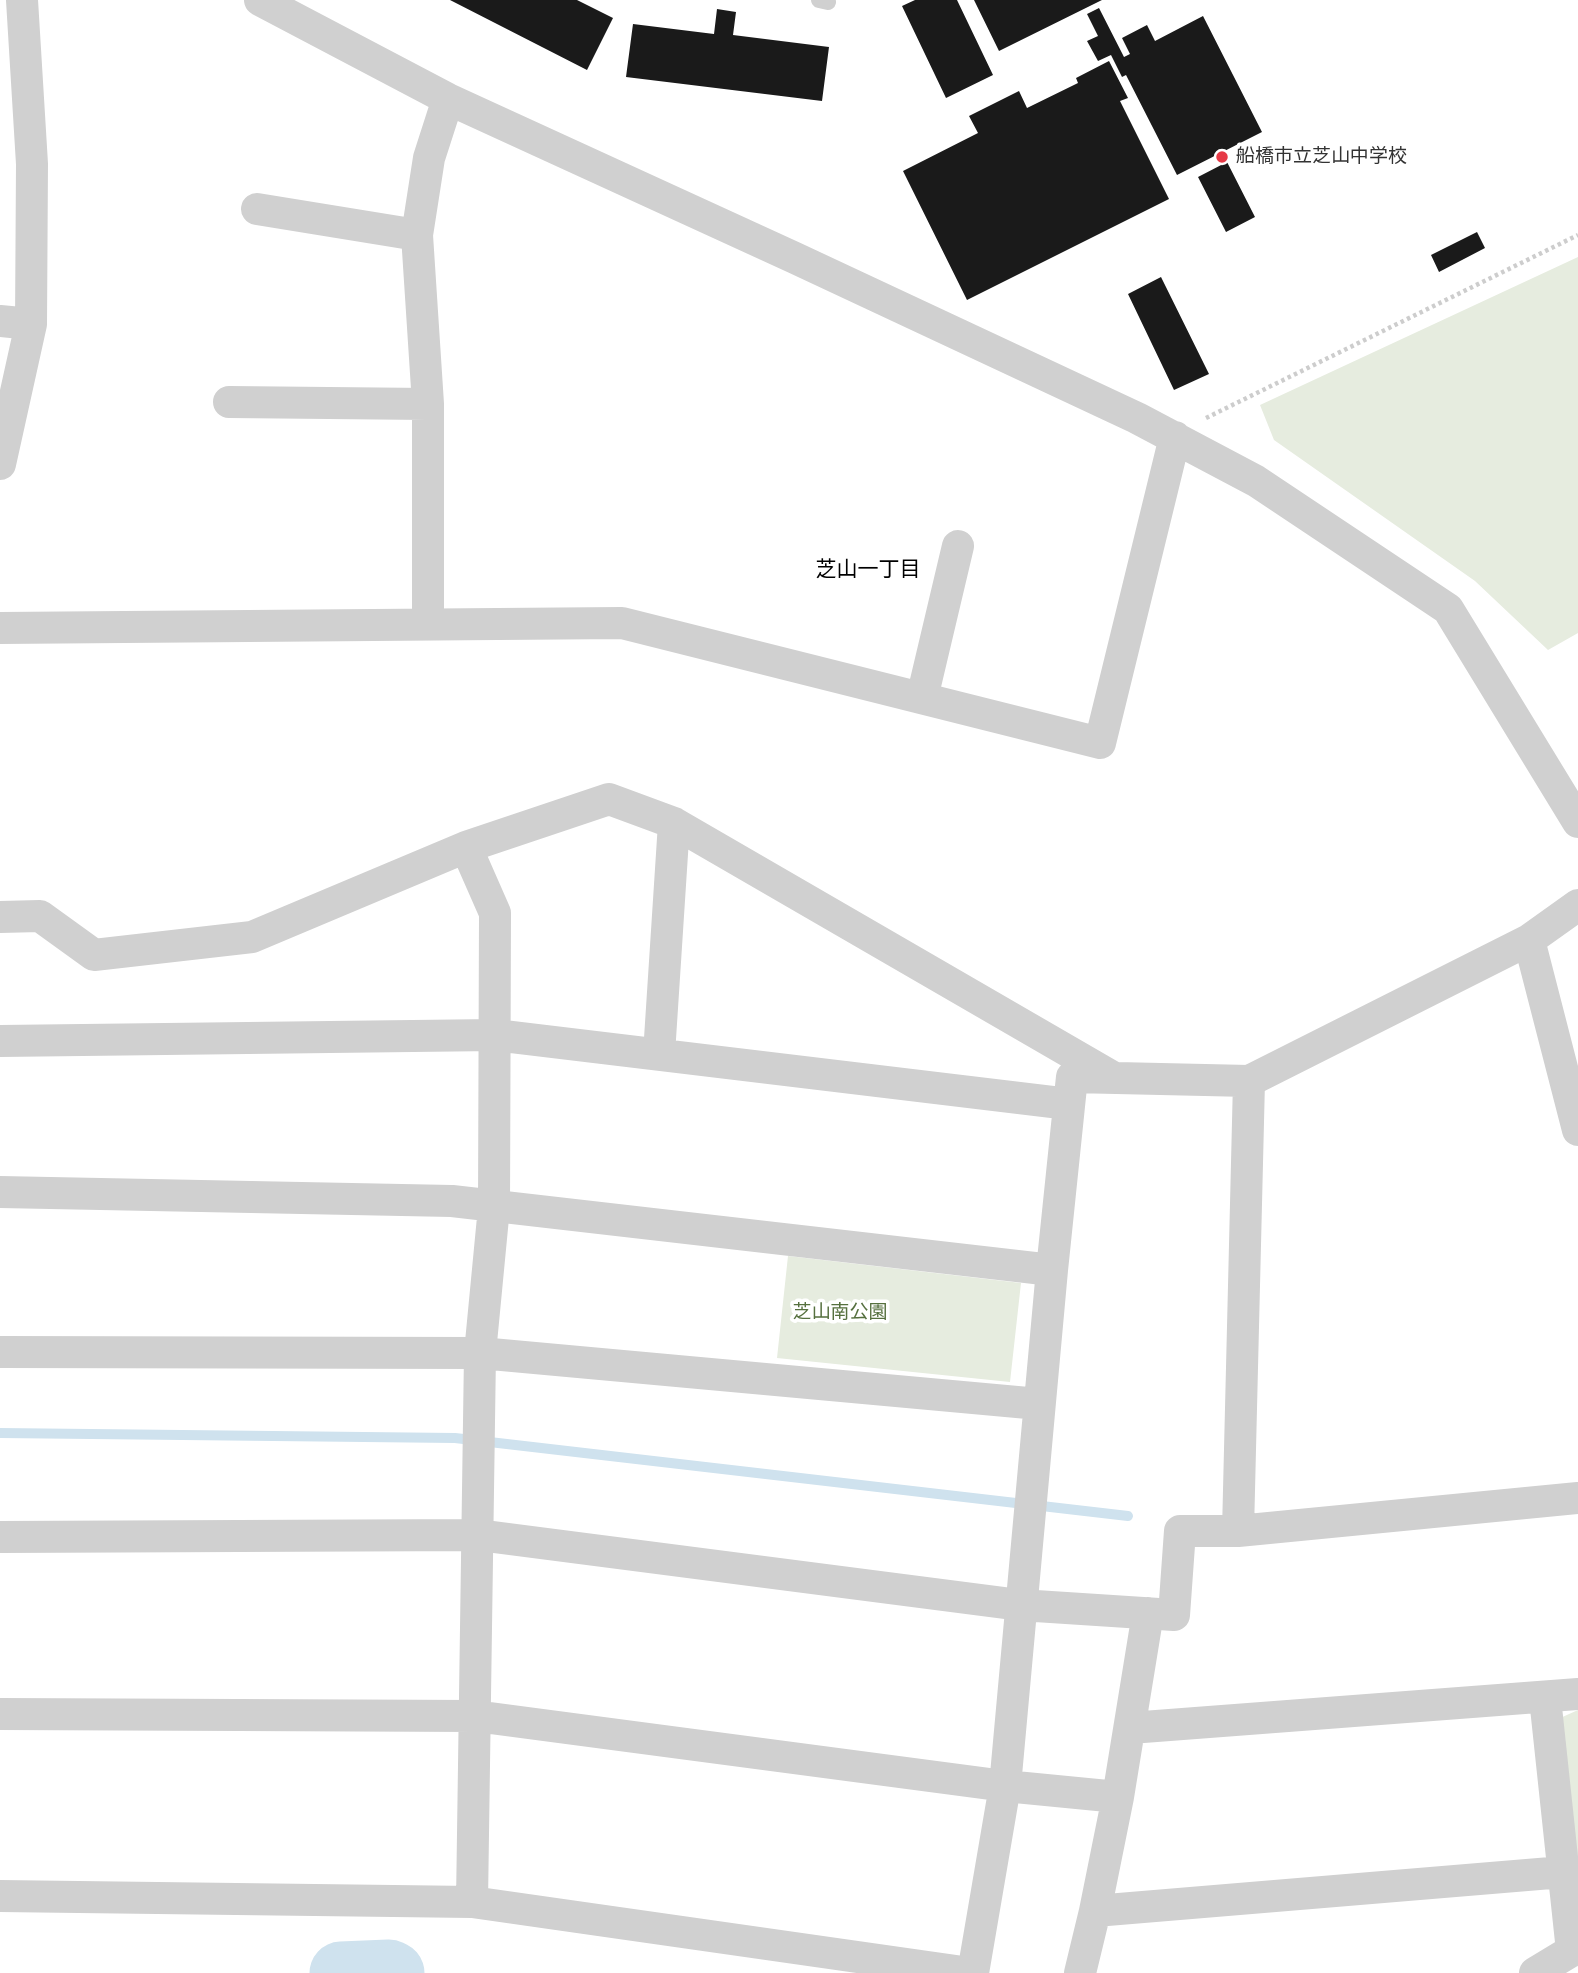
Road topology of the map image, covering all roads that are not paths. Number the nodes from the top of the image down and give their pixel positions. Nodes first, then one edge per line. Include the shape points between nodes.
1 (22, 0) edge
2 (260, 0) edge
3 (448, 99) junction
4 (257, 209) dead end
5 (417, 235) junction
6 (0, 321) edge
7 (31, 324) junction
8 (229, 402) dead end
9 (428, 404) junction
10 (1175, 437) junction
11 (0, 464) edge
12 (958, 546) dead end
13 (428, 624) junction
14 (0, 628) edge
15 (922, 698) junction
16 (1578, 822) edge
17 (674, 823) junction
18 (466, 847) junction
19 (1578, 905) edge
20 (0, 917) edge
21 (1529, 940) junction
22 (495, 1035) junction
23 (0, 1041) edge
24 (659, 1054) junction
25 (1115, 1078) junction
26 (1249, 1081) junction
27 (1069, 1104) junction
28 (1578, 1130) edge
29 (0, 1192) edge
30 (494, 1207) junction
31 (1052, 1270) junction
32 (0, 1352) edge
33 (480, 1353) junction
34 (1039, 1405) junction
35 (1578, 1498) edge
36 (1238, 1531) junction
37 (478, 1535) junction
38 (0, 1537) edge
39 (1020, 1605) junction
40 (1148, 1613) junction
41 (1578, 1695) edge
42 (1545, 1698) junction
43 (0, 1714) edge
44 (475, 1716) junction
45 (1130, 1728) junction
46 (1004, 1786) junction
47 (1118, 1797) junction
48 (1563, 1872) junction
49 (0, 1896) edge
50 (472, 1902) junction
51 (1096, 1911) junction
52 (1575, 1949) edge
53 (972, 1973) edge
54 (1080, 1973) edge
55 (1535, 1973) edge

1 - 7 street via 32,163
2 - 3 street
3 - 5 street via 429,158
3 - 10 street
4 - 5 street
5 - 9 street
6 - 7 street
7 - 11 street
8 - 9 street
9 - 13 street
10 - 15 street via 1100,743
10 - 16 street via 1256,481 1448,609
12 - 15 street
13 - 14 street
13 - 15 street via 621,623
17 - 18 street via 609,799
17 - 24 street
17 - 25 street
18 - 20 street via 251,937 94,955 40,916
18 - 22 street via 495,913
19 - 21 street
21 - 26 street
21 - 28 street
22 - 23 street
22 - 24 street
22 - 30 street
24 - 27 street
25 - 26 street
25 - 27 street via 1072,1077
26 - 36 street
27 - 31 street
29 - 30 street via 452,1201
30 - 31 street
30 - 33 street
31 - 34 street
32 - 33 street
33 - 34 street
33 - 37 street
34 - 39 street
35 - 36 street
36 - 40 street via 1180,1531 1174,1615
37 - 38 street
37 - 39 street
37 - 44 street
39 - 40 street
39 - 46 street
40 - 45 street
41 - 42 street
42 - 45 street
42 - 48 street
43 - 44 street
44 - 46 street
44 - 50 street
45 - 47 street
46 - 47 street
46 - 53 street
47 - 51 street
48 - 51 street
48 - 52 street
49 - 50 street
50 - 53 street
51 - 54 street
52 - 55 street

